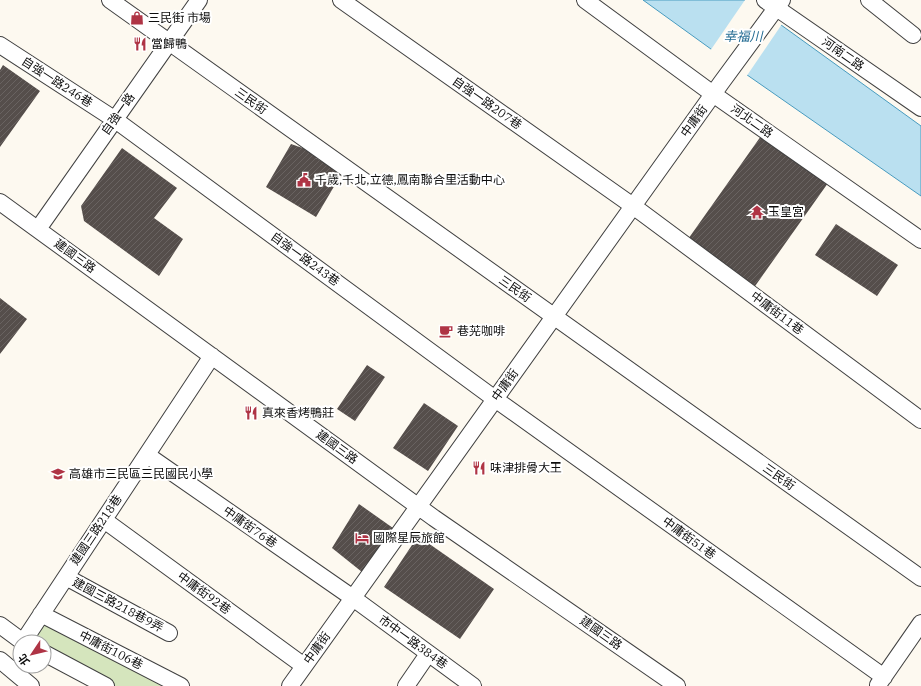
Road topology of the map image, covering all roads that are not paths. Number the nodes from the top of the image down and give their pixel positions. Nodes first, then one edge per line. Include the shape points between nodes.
1 (110, 0) edge
2 (198, 0) edge
3 (341, 0) edge
4 (585, 0) edge
5 (869, 0) edge
6 (773, 7) edge
7 (914, 35) dead end
8 (169, 42) junction
9 (0, 45) edge
10 (717, 88) junction
11 (921, 108) edge
12 (114, 119) junction
13 (0, 202) edge
14 (633, 206) junction
15 (38, 229) junction
16 (921, 240) edge
17 (554, 316) junction
18 (212, 356) junction
19 (495, 399) junction
20 (921, 420) edge
21 (147, 455) junction
22 (418, 506) junction
23 (104, 520) junction
24 (66, 577) junction
25 (921, 578) edge
26 (352, 598) junction
27 (41, 614) junction
28 (921, 623) edge
29 (0, 625) edge
30 (169, 633) dead end
31 (13, 634) edge
32 (29, 634) edge
33 (428, 654) junction
34 (52, 657) edge
35 (0, 660) edge
36 (304, 666) junction
37 (881, 681) edge
38 (31, 686) edge
39 (106, 686) edge
40 (181, 686) edge
41 (290, 686) edge
42 (406, 686) edge
43 (473, 686) edge
44 (677, 686) edge

1 - 8 street, 三民街
2 - 8 street, 自強一路
3 - 14 street, 自強一路207巷
4 - 10 street, 河北二路
5 - 7 street
6 - 10 street, 中庸街
6 - 11 street, 河南二路
8 - 12 street, 自強一路
8 - 17 street, 三民街
9 - 12 street, 自強一路246巷
10 - 14 street, 中庸街
10 - 16 street, 河北二路
12 - 15 street, 自強一路
12 - 19 street, 自強一路243巷
13 - 15 street, 建國三路
14 - 17 street, 中庸街
14 - 20 street, 中庸街11巷
15 - 18 street, 建國三路
17 - 19 street, 中庸街
17 - 25 street, 三民街
18 - 21 street, 建國三路218巷
18 - 22 street, 建國三路
19 - 22 street, 中庸街
19 - 37 street, 中庸街51巷
21 - 23 street, 建國三路218巷
21 - 26 street, 中庸街76巷
22 - 26 street, 中庸街
22 - 44 street, 建國三路
23 - 24 street, 建國三路218巷
23 - 36 street, 中庸街92巷
24 - 27 street, 建國三路218巷
24 - 30 street, 建國三路218巷9弄
26 - 33 street, 市中一路384巷
26 - 36 street, 中庸街
27 - 32 street, 建國三路218巷
27 - 40 street, 中庸街106巷
28 - 37 street
29 - 31 street, 建國三路218巷
33 - 42 street
33 - 43 street, 市中一路384巷
34 - 39 street
35 - 38 street
36 - 41 street, 中庸街

